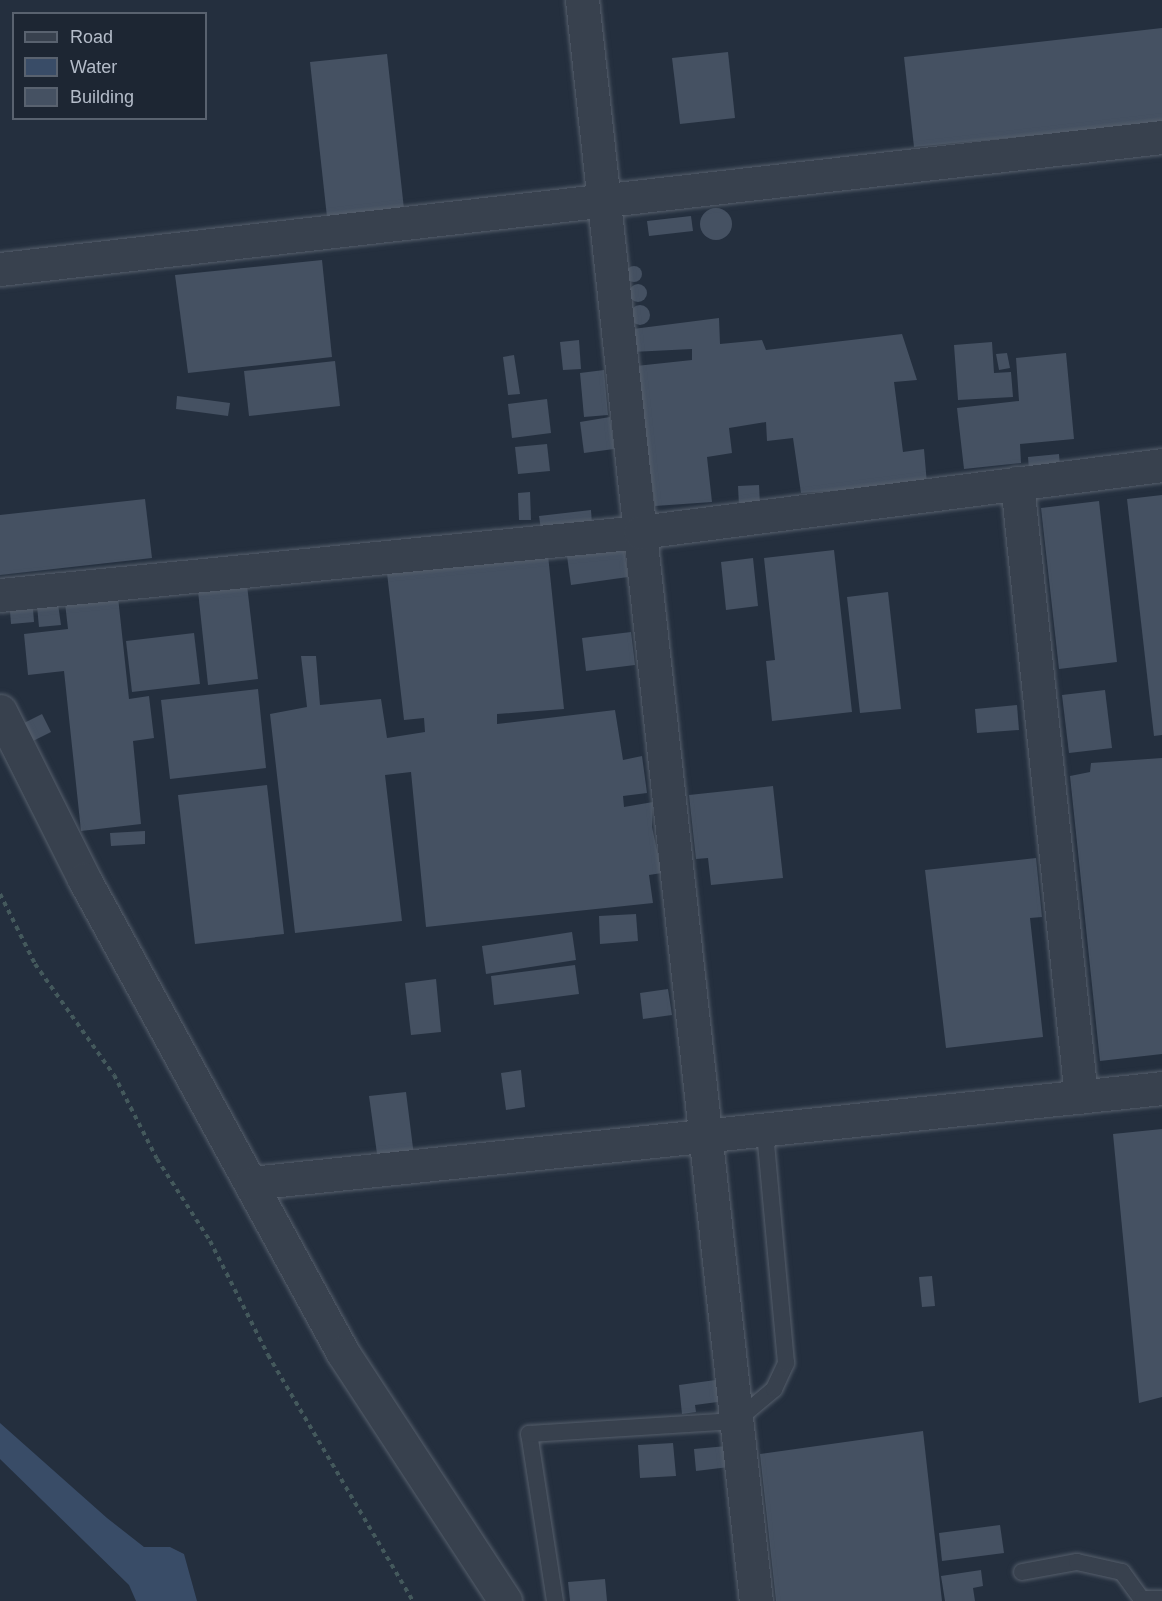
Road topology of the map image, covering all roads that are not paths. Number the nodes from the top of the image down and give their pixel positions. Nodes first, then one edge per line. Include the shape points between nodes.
1 (582, 0) edge
2 (1162, 138) edge
3 (604, 201) junction
4 (0, 269) edge
5 (1162, 465) edge
6 (1017, 483) junction
7 (640, 532) junction
8 (0, 595) edge
9 (0, 711) edge
10 (1162, 1088) edge
11 (1081, 1097) junction
12 (765, 1131) junction
13 (706, 1137) junction
14 (251, 1183) junction
15 (736, 1421) junction
16 (1022, 1572) dead end
17 (1162, 1599) edge
18 (1143, 1600) edge
19 (505, 1601) edge
20 (555, 1601) edge
21 (756, 1601) edge

1 - 3 street
2 - 3 street
3 - 4 street
3 - 7 street
5 - 6 street
6 - 7 street
6 - 11 street
7 - 8 street
7 - 13 street
9 - 14 street via 84,879
10 - 11 street
11 - 12 street
12 - 13 street
12 - 15 lane via 786,1363 774,1389
13 - 14 street
13 - 15 street
14 - 19 street via 343,1353
15 - 20 lane via 529,1434
15 - 21 street
16 - 18 lane via 1077,1562 1122,1572
17 - 18 lane

